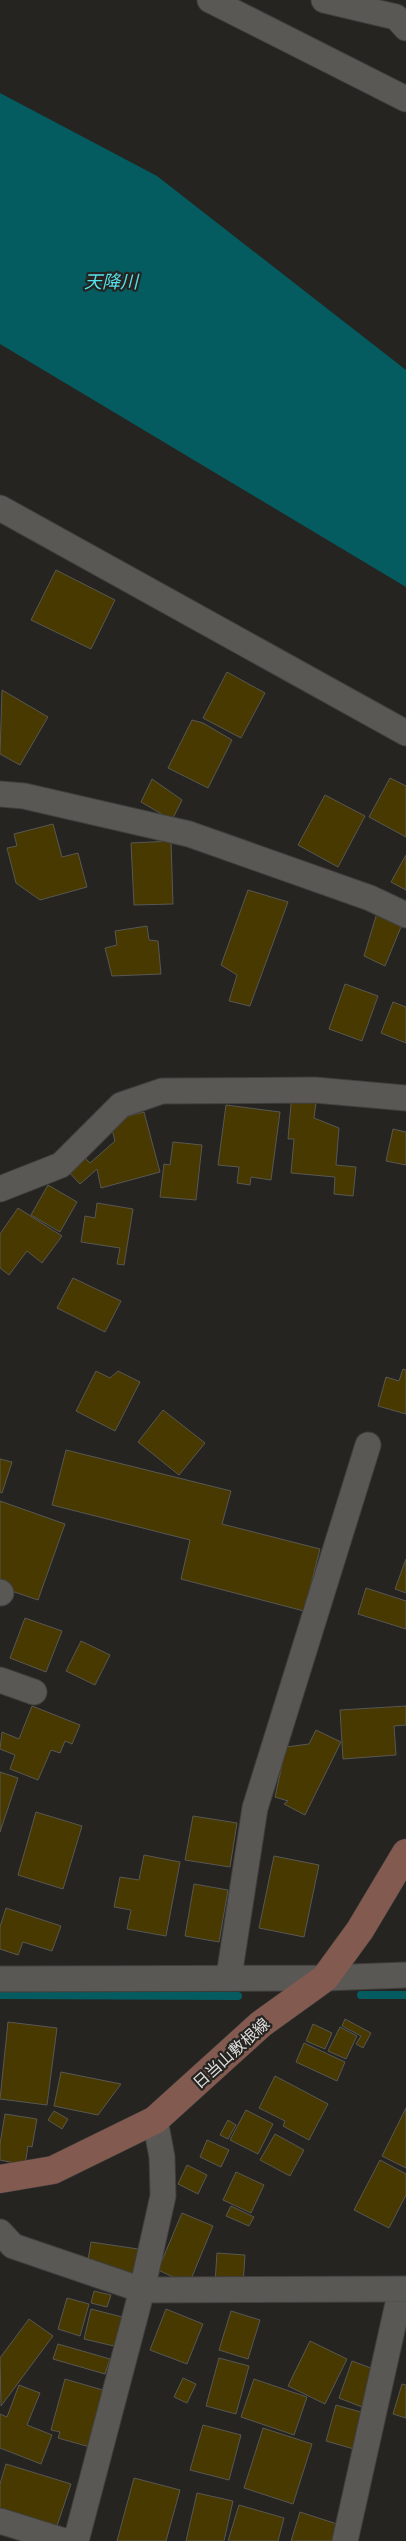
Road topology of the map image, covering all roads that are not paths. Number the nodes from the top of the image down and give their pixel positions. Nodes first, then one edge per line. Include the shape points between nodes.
1 (210, 0) edge
2 (324, 0) edge
3 (406, 28) edge
4 (406, 99) edge
5 (0, 508) edge
6 (406, 733) edge
7 (0, 794) edge
8 (406, 915) edge
9 (406, 1098) edge
10 (0, 1189) edge
11 (368, 1445) dead end
12 (1, 1684) edge
13 (34, 1692) dead end
14 (406, 1853) edge
15 (406, 1975) edge
16 (229, 1976) junction
17 (325, 1978) junction
18 (0, 1979) edge
19 (155, 2120) junction
20 (0, 2179) edge
21 (0, 2232) edge
22 (403, 2289) edge
23 (142, 2290) junction
24 (0, 2521) edge
25 (64, 2541) edge
26 (76, 2541) edge
27 (345, 2541) edge

1 - 4 street
2 - 3 street via 396,17
5 - 6 street
7 - 8 street via 24,796 188,834 370,898
9 - 10 street via 315,1090 162,1091 120,1105 60,1165
11 - 16 street via 255,1808
12 - 13 street
14 - 17 main road, 日当山敷根線 via 360,1930
15 - 17 street
16 - 17 street
16 - 18 street
17 - 19 main road, 日当山敷根線 via 261,2024
19 - 20 main road, 日当山敷根線 via 54,2170
19 - 23 street via 162,2157 163,2196
21 - 23 street via 13,2246
22 - 23 street
22 - 27 street
23 - 26 street
24 - 25 street

